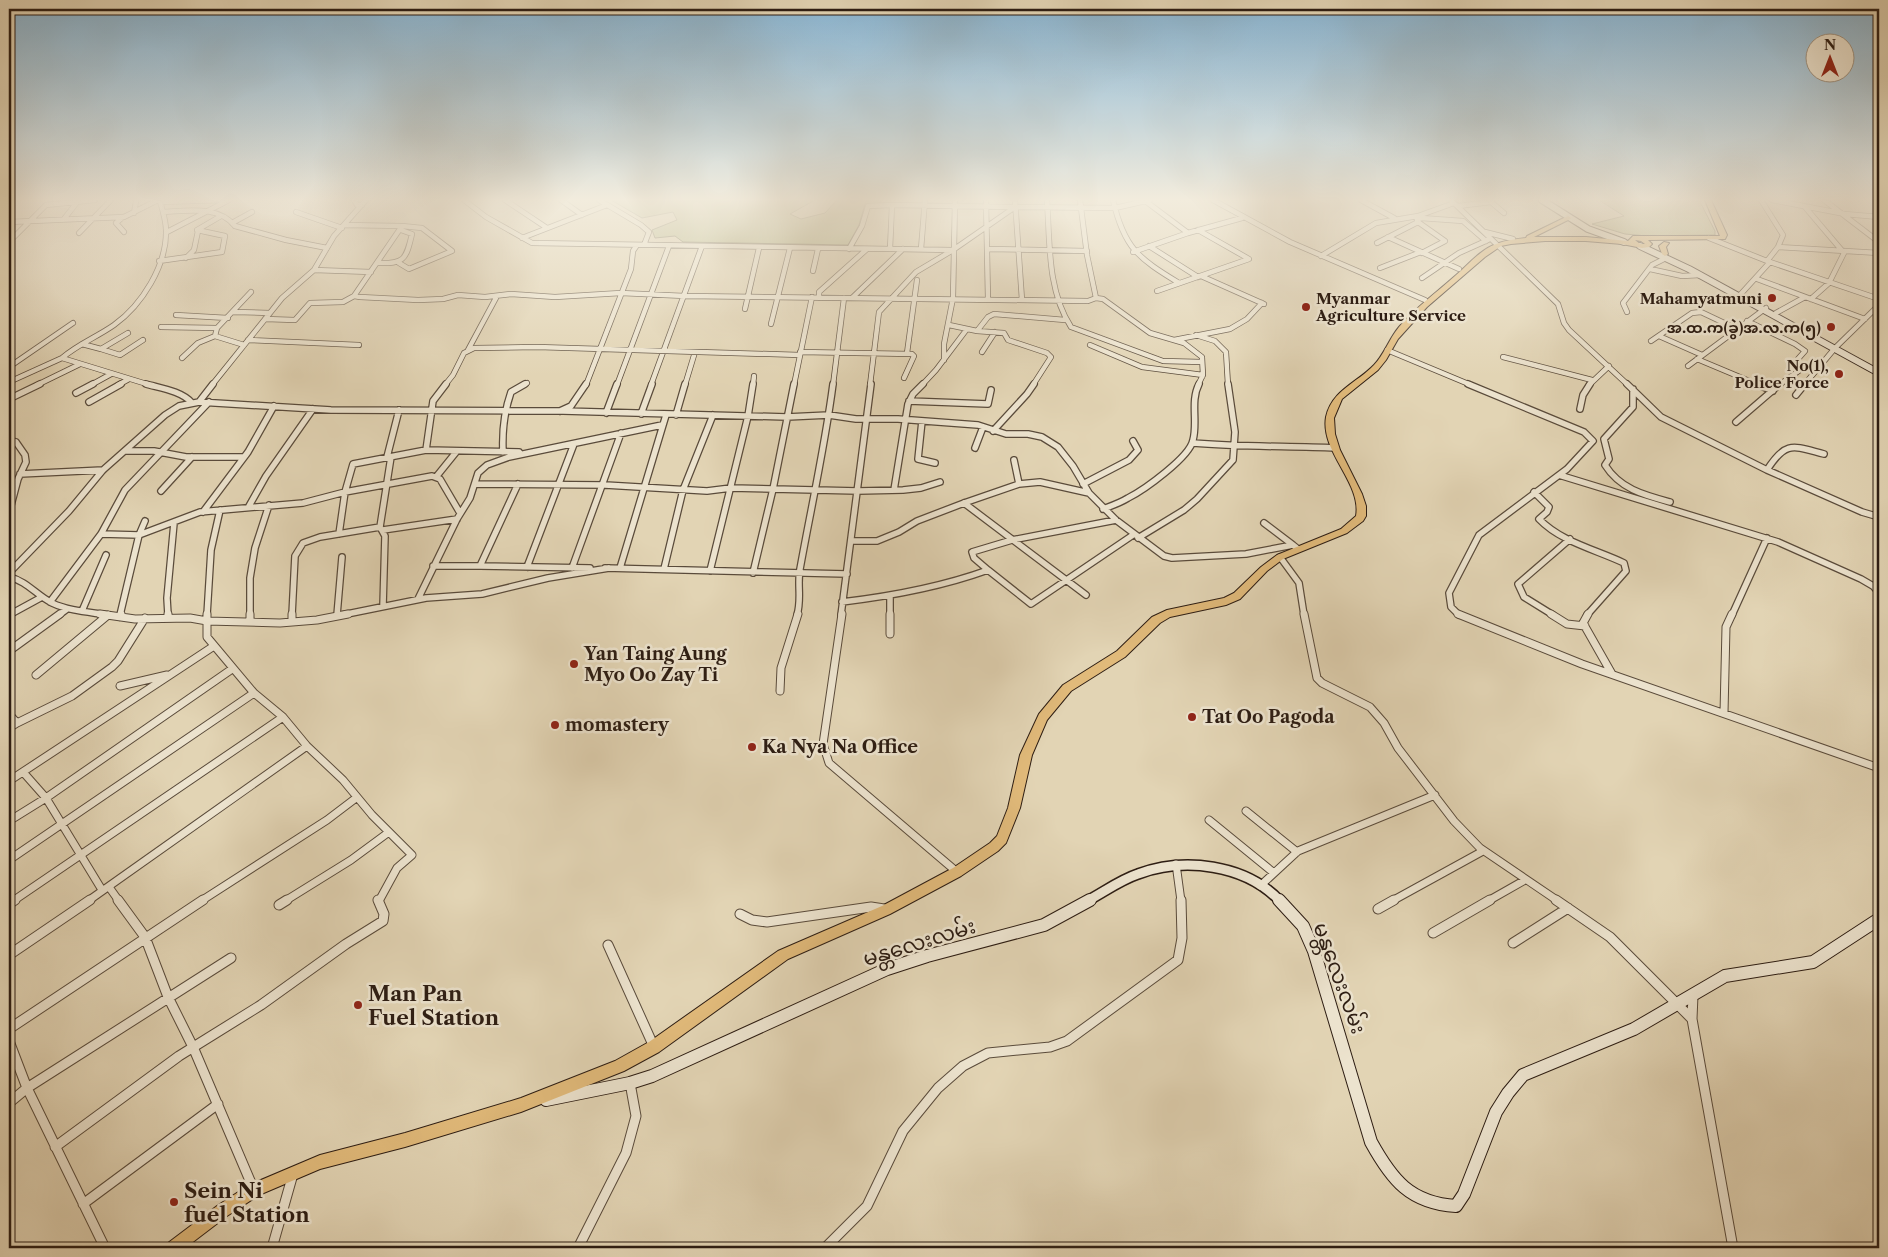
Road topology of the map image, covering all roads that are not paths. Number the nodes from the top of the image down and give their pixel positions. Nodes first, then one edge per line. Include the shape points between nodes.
1 (177, 259) edge
2 (320, 259) edge
3 (380, 259) edge
4 (403, 259) edge
5 (433, 259) edge
6 (632, 259) edge
7 (664, 259) edge
8 (698, 259) edge
9 (756, 259) edge
10 (787, 259) edge
11 (816, 259) edge
12 (856, 259) edge
13 (893, 259) edge
14 (938, 259) edge
15 (953, 259) edge
16 (987, 259) edge
17 (1019, 259) edge
18 (1052, 259) edge
19 (1088, 259) edge
20 (1140, 259) edge
21 (1169, 259) edge
22 (1248, 259) edge
23 (1327, 259) edge
24 (1404, 259) edge
25 (1436, 259) edge
26 (1451, 259) edge
27 (1471, 259) edge
28 (1510, 259) edge
29 (1661, 259) edge
30 (1670, 259) edge
31 (1670, 259) edge
32 (1760, 259) edge
33 (1771, 259) edge
34 (1841, 259) edge
35 (159, 261) joint
36 (1769, 262) junction
37 (377, 263) junction
38 (399, 263) junction
39 (1445, 263) junction
40 (1380, 268) dead end
41 (1650, 269) junction
42 (314, 270) junction
43 (813, 271) dead end
44 (1460, 271) junction
45 (371, 272) junction
46 (1701, 276) junction
47 (1199, 277) junction
48 (1422, 278) dead end
49 (1757, 279) junction
50 (917, 280) dead end
51 (1829, 282) junction
52 (1179, 283) junction
53 (1157, 291) dead end
54 (252, 292) dead end
55 (621, 293) junction
56 (651, 295) junction
57 (1740, 295) junction
58 (354, 296) junction
59 (497, 296) junction
60 (685, 296) junction
61 (747, 297) junction
62 (777, 297) junction
63 (812, 297) junction
64 (1805, 297) junction
65 (819, 298) junction
66 (844, 298) junction
67 (852, 298) junction
68 (892, 298) junction
69 (915, 298) junction
70 (1096, 298) junction
71 (1811, 299) junction
72 (1879, 299) edge
73 (952, 300) junction
74 (988, 300) junction
75 (1022, 300) junction
76 (1058, 300) junction
77 (1425, 300) junction
78 (1879, 304) edge
79 (745, 309) dead end
80 (1765, 309) junction
81 (233, 312) junction
82 (1627, 312) dead end
83 (270, 313) junction
84 (1776, 313) junction
85 (176, 315) dead end
86 (228, 318) junction
87 (265, 319) junction
88 (1865, 319) junction
89 (1065, 320) junction
90 (1748, 321) junction
91 (73, 323) dead end
92 (770, 324) dead end
93 (949, 324) junction
94 (161, 327) dead end
95 (218, 328) junction
96 (967, 329) junction
97 (1737, 329) junction
98 (977, 331) junction
99 (995, 332) junction
100 (128, 333) dead end
101 (1196, 335) junction
102 (215, 336) junction
103 (1659, 336) junction
104 (143, 340) dead end
105 (1174, 340) junction
106 (1651, 341) dead end
107 (246, 343) junction
108 (82, 344) junction
109 (359, 345) dead end
110 (1090, 345) dead end
111 (1837, 347) junction
112 (101, 349) junction
113 (599, 349) junction
114 (468, 350) junction
115 (631, 350) junction
116 (1387, 350) junction
117 (663, 351) junction
118 (695, 352) junction
119 (836, 352) junction
120 (874, 352) junction
121 (982, 352) dead end
122 (907, 353) junction
123 (800, 354) junction
124 (1702, 355) junction
125 (1503, 357) dead end
126 (62, 358) junction
127 (182, 358) dead end
128 (1697, 359) junction
129 (944, 360) junction
130 (1202, 362) junction
131 (80, 364) junction
132 (1609, 366) junction
133 (1688, 366) dead end
134 (9, 367) edge
135 (1879, 372) edge
136 (111, 374) junction
137 (1203, 374) junction
138 (754, 376) dead end
139 (904, 378) dead end
140 (129, 379) junction
141 (1592, 380) junction
142 (9, 382) edge
143 (527, 383) dead end
144 (1352, 388) junction
145 (1633, 389) junction
146 (991, 390) dead end
147 (1774, 391) junction
148 (76, 393) dead end
149 (1796, 395) dead end
150 (9, 398) edge
151 (910, 401) junction
152 (88, 402) dead end
153 (199, 402) junction
154 (209, 402) junction
155 (192, 403) junction
156 (274, 406) junction
157 (313, 409) junction
158 (1580, 409) dead end
159 (399, 410) junction
160 (432, 411) junction
161 (504, 411) junction
162 (559, 411) junction
163 (606, 413) junction
164 (641, 414) junction
165 (666, 415) junction
166 (676, 415) junction
167 (713, 415) junction
168 (829, 415) junction
169 (748, 416) junction
170 (787, 416) junction
171 (866, 419) junction
172 (905, 420) junction
173 (922, 421) junction
174 (1736, 422) dead end
175 (662, 425) junction
176 (983, 427) junction
177 (993, 431) junction
178 (621, 433) junction
179 (9, 440) edge
180 (1133, 441) dead end
181 (1193, 443) junction
182 (574, 444) junction
183 (1233, 446) junction
184 (975, 448) dead end
185 (1335, 448) junction
186 (426, 450) junction
187 (126, 451) junction
188 (457, 451) junction
189 (160, 452) junction
190 (503, 452) junction
191 (528, 453) junction
192 (1824, 454) dead end
193 (192, 456) junction
194 (244, 457) junction
195 (389, 457) junction
196 (1014, 460) dead end
197 (935, 463) dead end
198 (103, 470) junction
199 (1767, 470) junction
200 (20, 474) junction
201 (1559, 475) junction
202 (436, 477) junction
203 (940, 482) dead end
204 (476, 484) junction
205 (518, 484) junction
206 (559, 484) junction
207 (1019, 484) junction
208 (1083, 484) junction
209 (385, 485) junction
210 (602, 485) junction
211 (731, 488) junction
212 (644, 489) junction
213 (773, 489) junction
214 (683, 490) junction
215 (815, 490) junction
216 (894, 490) junction
217 (160, 491) dead end
218 (858, 491) junction
219 (345, 492) junction
220 (1534, 492) junction
221 (1089, 493) junction
222 (1670, 502) dead end
223 (964, 503) junction
224 (269, 505) junction
225 (248, 506) junction
226 (1103, 509) junction
227 (220, 510) junction
228 (203, 512) junction
229 (460, 513) junction
230 (9, 514) edge
231 (1879, 517) edge
232 (456, 519) junction
233 (1116, 520) junction
234 (145, 521) dead end
235 (174, 523) junction
236 (1264, 524) dead end
237 (382, 528) junction
238 (101, 534) junction
239 (339, 534) junction
240 (139, 535) junction
241 (1136, 536) junction
242 (1767, 538) junction
243 (1570, 539) junction
244 (1012, 540) junction
245 (852, 541) junction
246 (1295, 547) junction
247 (106, 555) dead end
248 (342, 557) dead end
249 (1280, 557) junction
250 (433, 566) junction
251 (480, 566) junction
252 (527, 567) junction
253 (572, 568) junction
254 (609, 568) junction
255 (620, 568) junction
256 (664, 569) junction
257 (988, 570) junction
258 (710, 571) junction
259 (753, 573) junction
260 (799, 573) junction
261 (847, 574) junction
262 (9, 575) edge
263 (1068, 580) junction
264 (1879, 594) edge
265 (1086, 595) dead end
266 (42, 596) junction
267 (890, 597) junction
268 (418, 599) junction
269 (50, 602) junction
270 (842, 602) junction
271 (383, 606) junction
272 (67, 609) junction
273 (82, 611) junction
274 (9, 615) edge
275 (108, 615) junction
276 (337, 615) junction
277 (120, 617) junction
278 (145, 618) junction
279 (168, 618) junction
280 (206, 621) junction
281 (250, 622) junction
282 (292, 622) junction
283 (1586, 626) junction
284 (890, 634) dead end
285 (214, 646) junction
286 (9, 651) edge
287 (232, 669) junction
288 (172, 673) junction
289 (1612, 674) junction
290 (36, 675) dead end
291 (120, 686) dead end
292 (780, 691) dead end
293 (254, 693) junction
294 (1724, 713) junction
295 (9, 714) edge
296 (283, 718) junction
297 (18, 723) junction
298 (9, 728) edge
299 (307, 746) junction
300 (1879, 768) edge
301 (23, 772) junction
302 (9, 781) edge
303 (1435, 795) junction
304 (46, 798) junction
305 (356, 798) junction
306 (1246, 811) dead end
307 (1209, 820) dead end
308 (9, 821) edge
309 (61, 824) junction
310 (389, 832) junction
311 (1483, 851) junction
312 (1297, 852) junction
313 (80, 854) junction
314 (9, 860) edge
315 (1176, 864) junction
316 (957, 872) junction
317 (1274, 873) junction
318 (1525, 880) junction
319 (1260, 886) junction
320 (106, 889) junction
321 (9, 904) edge
322 (279, 905) dead end
323 (1568, 908) junction
324 (1378, 909) dead end
325 (886, 910) junction
326 (740, 914) dead end
327 (1879, 919) edge
328 (1433, 933) dead end
329 (146, 937) junction
330 (1513, 943) dead end
331 (608, 945) dead end
332 (9, 956) edge
333 (231, 958) dead end
334 (1693, 995) junction
335 (168, 997) junction
336 (1678, 1002) junction
337 (1692, 1019) junction
338 (9, 1029) edge
339 (9, 1042) edge
340 (193, 1047) junction
341 (654, 1047) junction
342 (630, 1083) junction
343 (27, 1088) junction
344 (9, 1102) edge
345 (218, 1104) junction
346 (521, 1105) junction
347 (55, 1147) junction
348 (293, 1173) junction
349 (254, 1190) junction
350 (83, 1204) junction
351 (104, 1248) edge
352 (174, 1248) edge
353 (272, 1248) edge
354 (578, 1248) edge
355 (825, 1248) edge
356 (1733, 1248) edge

1 - 35 street
2 - 42 street
3 - 37 street
4 - 38 street
5 - 38 street via 408,269
6 - 55 street
7 - 56 street
8 - 60 street
9 - 61 street
10 - 62 street
11 - 43 street
12 - 65 street via 819,292
13 - 67 street
14 - 68 street via 916,272
15 - 73 street
16 - 74 street
17 - 75 street
18 - 76 street
19 - 70 street
20 - 52 street
21 - 47 street
22 - 47 street
23 - 77 street
24 - 40 street
25 - 39 street
26 - 39 street
27 - 44 main road
28 - 132 street via 1558,304 1569,330
29 - 41 street
30 - 46 main road
31 - 57 main road
32 - 36 street
33 - 36 street
34 - 51 street
35 - 108 street via 139,300 113,325
36 - 49 street
36 - 51 street
37 - 38 street
37 - 45 street
39 - 44 street
39 - 48 street
41 - 46 street
41 - 82 street via 1623,303
42 - 45 street
42 - 83 street
44 - 77 main road
44 - 116 main road via 1408,322
45 - 58 street
46 - 57 main road
47 - 52 street
47 - 101 street via 1263,304 1237,326 1209,335
49 - 57 street
49 - 64 street
50 - 69 street
51 - 71 street
51 - 72 street
52 - 53 street
54 - 81 street
55 - 56 street
55 - 59 street
55 - 113 street
56 - 60 street
56 - 115 street
57 - 80 main road
58 - 59 street via 418,300 458,295
58 - 87 street via 343,302 310,303 295,320
59 - 114 street
60 - 61 street
60 - 117 street
61 - 62 street
61 - 79 street
62 - 63 street
62 - 92 street
63 - 65 street
63 - 123 street
64 - 71 street
64 - 84 street
65 - 66 street
66 - 67 street
66 - 119 street
67 - 68 street
68 - 69 street
68 - 120 street via 879,312
69 - 73 street
69 - 122 street
70 - 76 street
70 - 105 street via 1103,299 1150,333
71 - 88 street
73 - 74 street
73 - 93 street
74 - 75 street
75 - 76 street
76 - 89 street
77 - 144 main road via 1394,329 1374,363
78 - 88 street
80 - 84 main road
80 - 90 street
80 - 111 main road
81 - 83 street
81 - 86 street
83 - 87 street
84 - 111 main road
85 - 86 street
86 - 95 street
87 - 107 street
88 - 111 street
89 - 98 street via 994,314
89 - 130 street via 1071,327 1163,361
90 - 97 street
90 - 147 street via 1805,351 1797,360 1800,370
91 - 134 street
93 - 96 street
93 - 129 street via 942,347
94 - 95 street
95 - 102 street
96 - 98 street
96 - 129 street
97 - 103 street via 1701,312 1692,312
97 - 124 street
98 - 99 street
99 - 121 street
99 - 177 street via 1004,333 1008,340 1051,356 1027,394
100 - 112 street
101 - 105 street
101 - 183 street via 1215,341 1226,352 1234,418
102 - 107 street
102 - 127 street via 198,343
103 - 106 street
103 - 124 street
104 - 112 street via 120,355
105 - 130 street via 1199,354
107 - 109 street
107 - 153 street
108 - 112 street
108 - 126 street
110 - 137 street via 1142,367
111 - 135 main road
111 - 149 street
113 - 114 street via 484,347
113 - 115 street
113 - 162 street via 577,400
114 - 160 street via 433,401
115 - 117 street
115 - 163 street
116 - 144 main road via 1380,364
116 - 201 street via 1584,432 1593,442
117 - 118 street
117 - 164 street
118 - 123 street
118 - 166 street
119 - 120 street
119 - 123 street
119 - 168 street
120 - 122 street
120 - 171 street
122 - 139 street via 914,356
123 - 170 street
124 - 128 street
125 - 141 street
126 - 131 street
126 - 142 street
128 - 133 street
128 - 147 street
129 - 151 street
130 - 137 street
131 - 136 street
131 - 150 street
132 - 141 street
132 - 145 street
136 - 140 street
136 - 148 street
137 - 181 street via 1194,392 1196,421
138 - 169 street
140 - 152 street
140 - 155 street via 179,394
141 - 158 street via 1581,396
143 - 161 street via 511,392
144 - 185 main road via 1335,402 1329,418
145 - 199 street via 1661,417
145 - 222 street via 1633,407 1604,439 1609,460 1605,465 1617,480 1632,490
146 - 151 street via 988,404
147 - 174 street
151 - 172 street
153 - 154 street
153 - 155 street
154 - 156 street
154 - 189 street
155 - 187 street via 179,406 165,415
156 - 157 street
156 - 194 street
157 - 159 street
157 - 225 street
159 - 160 street
159 - 195 street
160 - 161 street
160 - 186 street
161 - 162 street
161 - 190 street
162 - 163 street
163 - 164 street
164 - 165 street
165 - 166 street
165 - 175 street
166 - 167 street
167 - 169 street
167 - 214 street
168 - 170 street
168 - 171 street
168 - 215 street
169 - 170 street
169 - 211 street
170 - 213 street
171 - 172 street
171 - 218 street
172 - 173 street
172 - 216 street
173 - 176 street
173 - 197 street via 918,459
175 - 178 street
175 - 212 street
176 - 177 street
176 - 184 street
177 - 208 street via 1042,437 1058,446
178 - 182 street
178 - 210 street
179 - 200 street via 16,442 25,455 26,462
180 - 208 street via 1138,450 1129,460
181 - 183 street
181 - 226 street via 1173,467 1129,498
182 - 191 street
182 - 206 street
183 - 185 street
183 - 241 street via 1233,460 1197,499 1184,510
185 - 246 main road via 1361,501 1360,516 1344,531
186 - 188 street
186 - 195 street
187 - 189 street
187 - 198 street
188 - 190 street
188 - 202 street
189 - 193 street
189 - 238 street via 125,490
190 - 191 street
191 - 204 street via 487,466 478,473
192 - 199 street via 1786,448 1778,452
193 - 194 street
193 - 217 street
194 - 228 street
195 - 209 street
195 - 219 street via 353,464
196 - 207 street
198 - 200 street
198 - 262 street
199 - 231 street
200 - 230 street
201 - 220 street
201 - 242 street
202 - 209 street
202 - 229 street
203 - 216 street
204 - 205 street
204 - 229 street
205 - 206 street
205 - 251 street
206 - 210 street
206 - 252 street
207 - 221 street via 1040,482
207 - 223 street
208 - 221 street
209 - 219 street
209 - 237 street
210 - 212 street
210 - 253 street
211 - 213 street
211 - 214 street
211 - 258 street
212 - 214 street
212 - 255 street
213 - 215 street
213 - 259 street
214 - 256 street
215 - 218 street
215 - 260 street
216 - 218 street
218 - 245 street
219 - 224 street via 303,503
219 - 239 street
220 - 243 street via 1549,507 1539,519 1542,524
220 - 289 street via 1479,535 1449,593 1451,607 1468,621
221 - 226 street
223 - 244 street
223 - 245 street via 877,541
224 - 225 street
224 - 281 street via 251,570
225 - 227 street
226 - 233 street
227 - 228 street
227 - 280 street via 211,550
228 - 235 street
229 - 232 street
232 - 237 street
232 - 250 street
233 - 241 street
233 - 244 street
234 - 240 street
235 - 240 street
235 - 279 street
236 - 246 street
237 - 239 street
237 - 271 street via 385,536
238 - 240 street
238 - 269 street
239 - 282 street via 320,537 303,544 298,550
240 - 277 street
241 - 246 street via 1172,558 1246,554
241 - 263 street
242 - 264 street via 1823,559 1868,583
242 - 294 street via 1726,627
243 - 283 street via 1624,563 1626,571 1585,617 1583,622
243 - 283 street via 1518,584 1524,596 1567,624
244 - 257 street via 972,552
244 - 263 street
245 - 261 street
246 - 249 main road
247 - 273 street
248 - 276 street
249 - 303 street via 1299,583 1317,678 1370,707
249 - 316 main road via 1237,596 1167,614 1156,620 1121,654 1067,688 1043,716 1026,755 1014,808 1002,839
250 - 251 street
250 - 268 street
251 - 252 street
252 - 253 street
253 - 254 street
254 - 255 street
254 - 268 street via 482,594
255 - 256 street
256 - 258 street
257 - 263 street via 1031,604
257 - 267 street
258 - 259 street
259 - 260 street
260 - 261 street
260 - 292 street via 800,603 781,668
261 - 270 street
262 - 266 street
263 - 265 street
266 - 269 street
266 - 274 street
267 - 270 street
267 - 284 street
268 - 271 street
269 - 272 street
270 - 316 street via 824,752 829,763
271 - 276 street
272 - 273 street
272 - 286 street
273 - 275 street
275 - 277 street
275 - 290 street
276 - 282 street
277 - 278 street
278 - 279 street
278 - 297 street via 112,668 72,696
279 - 280 street
280 - 281 street
280 - 285 street via 208,637
281 - 282 street
283 - 289 street
285 - 287 street
285 - 288 street
287 - 293 street
287 - 304 street
288 - 291 street
288 - 301 street
289 - 294 street
293 - 296 street
293 - 309 street
294 - 300 street
295 - 297 street
296 - 299 street
296 - 313 street
297 - 298 street
299 - 305 street via 343,780
299 - 320 street
301 - 302 street
301 - 304 street
303 - 311 street
303 - 312 street
304 - 308 street
304 - 309 street
305 - 310 street
305 - 329 street
306 - 312 street
307 - 317 street
309 - 313 street
309 - 314 street
310 - 322 street
310 - 340 street via 412,855 397,868 378,900 384,914 382,920 261,1005
311 - 318 street
311 - 324 street
312 - 317 street
313 - 320 street
313 - 321 street
315 - 319 main road, မန္တလေးလမ်း via 1218,867
315 - 342 main road, မန္တလေးလမ်း via 1137,874 1044,925 887,969 652,1076
315 - 355 street via 1182,949 1178,960 1067,1042 1050,1047 988,1053 963,1066 938,1088 903,1131 867,1206
316 - 325 main road
317 - 319 street
318 - 323 street
318 - 328 street
319 - 336 main road, မန္တလေးလမ်း via 1274,895 1303,926 1314,950 1371,1142 1383,1165 1397,1184 1418,1198 1442,1206 1456,1206 1464,1194 1496,1112 1524,1076 1634,1029
320 - 329 street
320 - 332 street
323 - 330 street
323 - 336 street via 1610,936
325 - 326 street via 871,907 767,922
325 - 341 main road via 783,955
327 - 334 main road, မန္တလေးလမ်း via 1813,962 1725,976
329 - 335 street
329 - 338 street
331 - 341 street
333 - 335 street
334 - 336 main road, မန္တလေးလမ်း
334 - 337 street
335 - 340 street
335 - 343 street
336 - 337 street
337 - 356 street
339 - 343 street
340 - 345 street
340 - 347 street
341 - 346 main road via 619,1066
342 - 346 main road, မန္တလေးလမ်း
342 - 354 street via 636,1116 626,1153
343 - 344 street
343 - 347 street
345 - 349 street
345 - 350 street
346 - 348 main road via 320,1162
347 - 350 street
348 - 349 main road
348 - 353 street
349 - 352 main road via 222,1210
350 - 351 street

